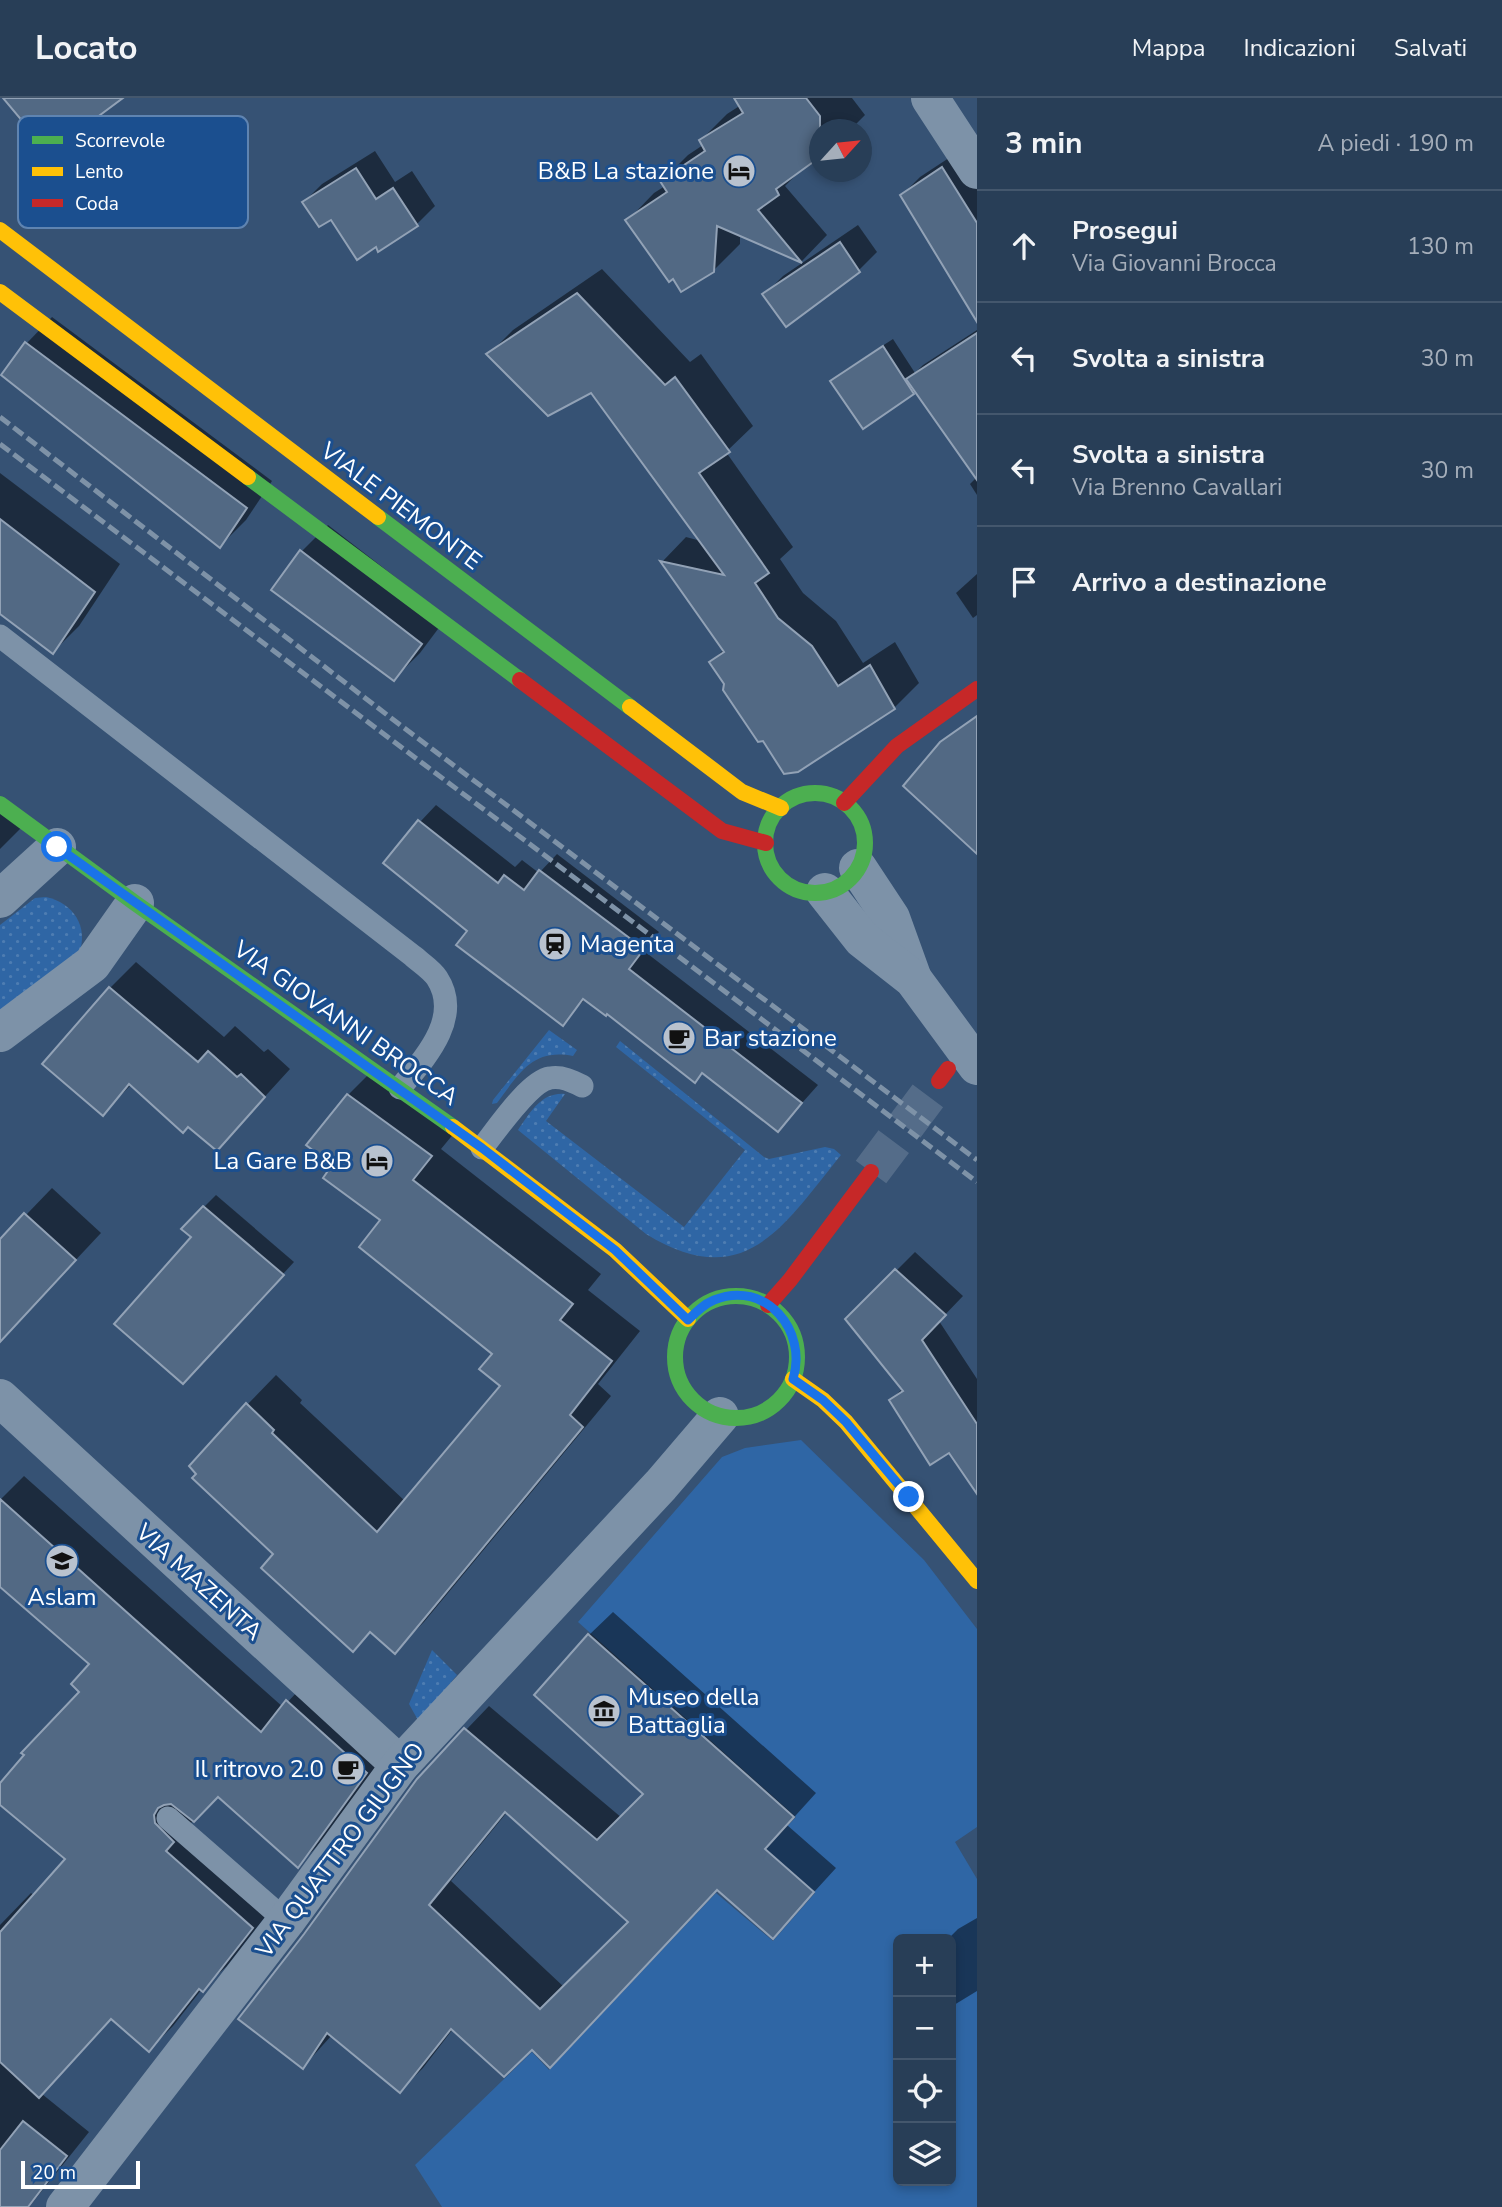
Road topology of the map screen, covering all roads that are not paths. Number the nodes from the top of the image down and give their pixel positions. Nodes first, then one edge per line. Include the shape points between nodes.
1 (930, 98) edge
2 (977, 170) edge
3 (0, 230) edge
4 (0, 292) edge
5 (0, 636) edge
6 (977, 689) edge
7 (844, 803) junction
8 (0, 804) edge
9 (781, 807) junction
10 (766, 843) junction
11 (57, 847) junction
12 (858, 868) junction
13 (825, 892) junction
14 (0, 899) edge
15 (135, 903) junction
16 (913, 979) junction
17 (0, 1033) edge
18 (955, 1072) edge
19 (582, 1086) dead end
20 (400, 1088) junction
21 (482, 1148) junction
22 (870, 1172) tunnel mouth
23 (768, 1305) junction
24 (688, 1320) junction
25 (793, 1379) junction
26 (0, 1398) edge
27 (720, 1416) junction
28 (977, 1581) edge
29 (400, 1765) junction
30 (168, 1818) dead end
31 (286, 1921) junction
32 (65, 2207) edge

1 - 2 street
3 - 9 street, VIALE PIEMONTE via 742,792
4 - 10 street via 722,831
5 - 20 lane via 437,978 446,999 436,1042
6 - 7 street via 897,746
7 - 9 street via 812,794
7 - 12 street via 858,819 865,838
8 - 11 street, VIA GIOVANNI BROCCA
9 - 10 street via 770,824
10 - 13 street via 771,865 784,881 803,891
11 - 14 street
11 - 15 street, VIA GIOVANNI BROCCA
12 - 13 street via 844,884
12 - 16 street via 891,918
13 - 16 street via 862,939
15 - 17 street via 92,964
15 - 20 street, VIA GIOVANNI BROCCA
16 - 18 street
19 - 21 lane via 550,1078 536,1084
20 - 21 street, VIA GIOVANNI BROCCA
21 - 24 street, VIA GIOVANNI BROCCA via 615,1250
22 - 23 street
23 - 24 street via 752,1298 723,1297
23 - 25 street via 792,1332 797,1357
24 - 27 street via 675,1353 678,1375 700,1407
25 - 27 street via 782,1397 761,1413
25 - 28 street via 846,1422
26 - 29 street, VIA MAZENTA
27 - 29 street, VIA QUATTRO GIUGNO
29 - 31 street, VIA QUATTRO GIUGNO
30 - 31 lane
31 - 32 street, VIA QUATTRO GIUGNO

